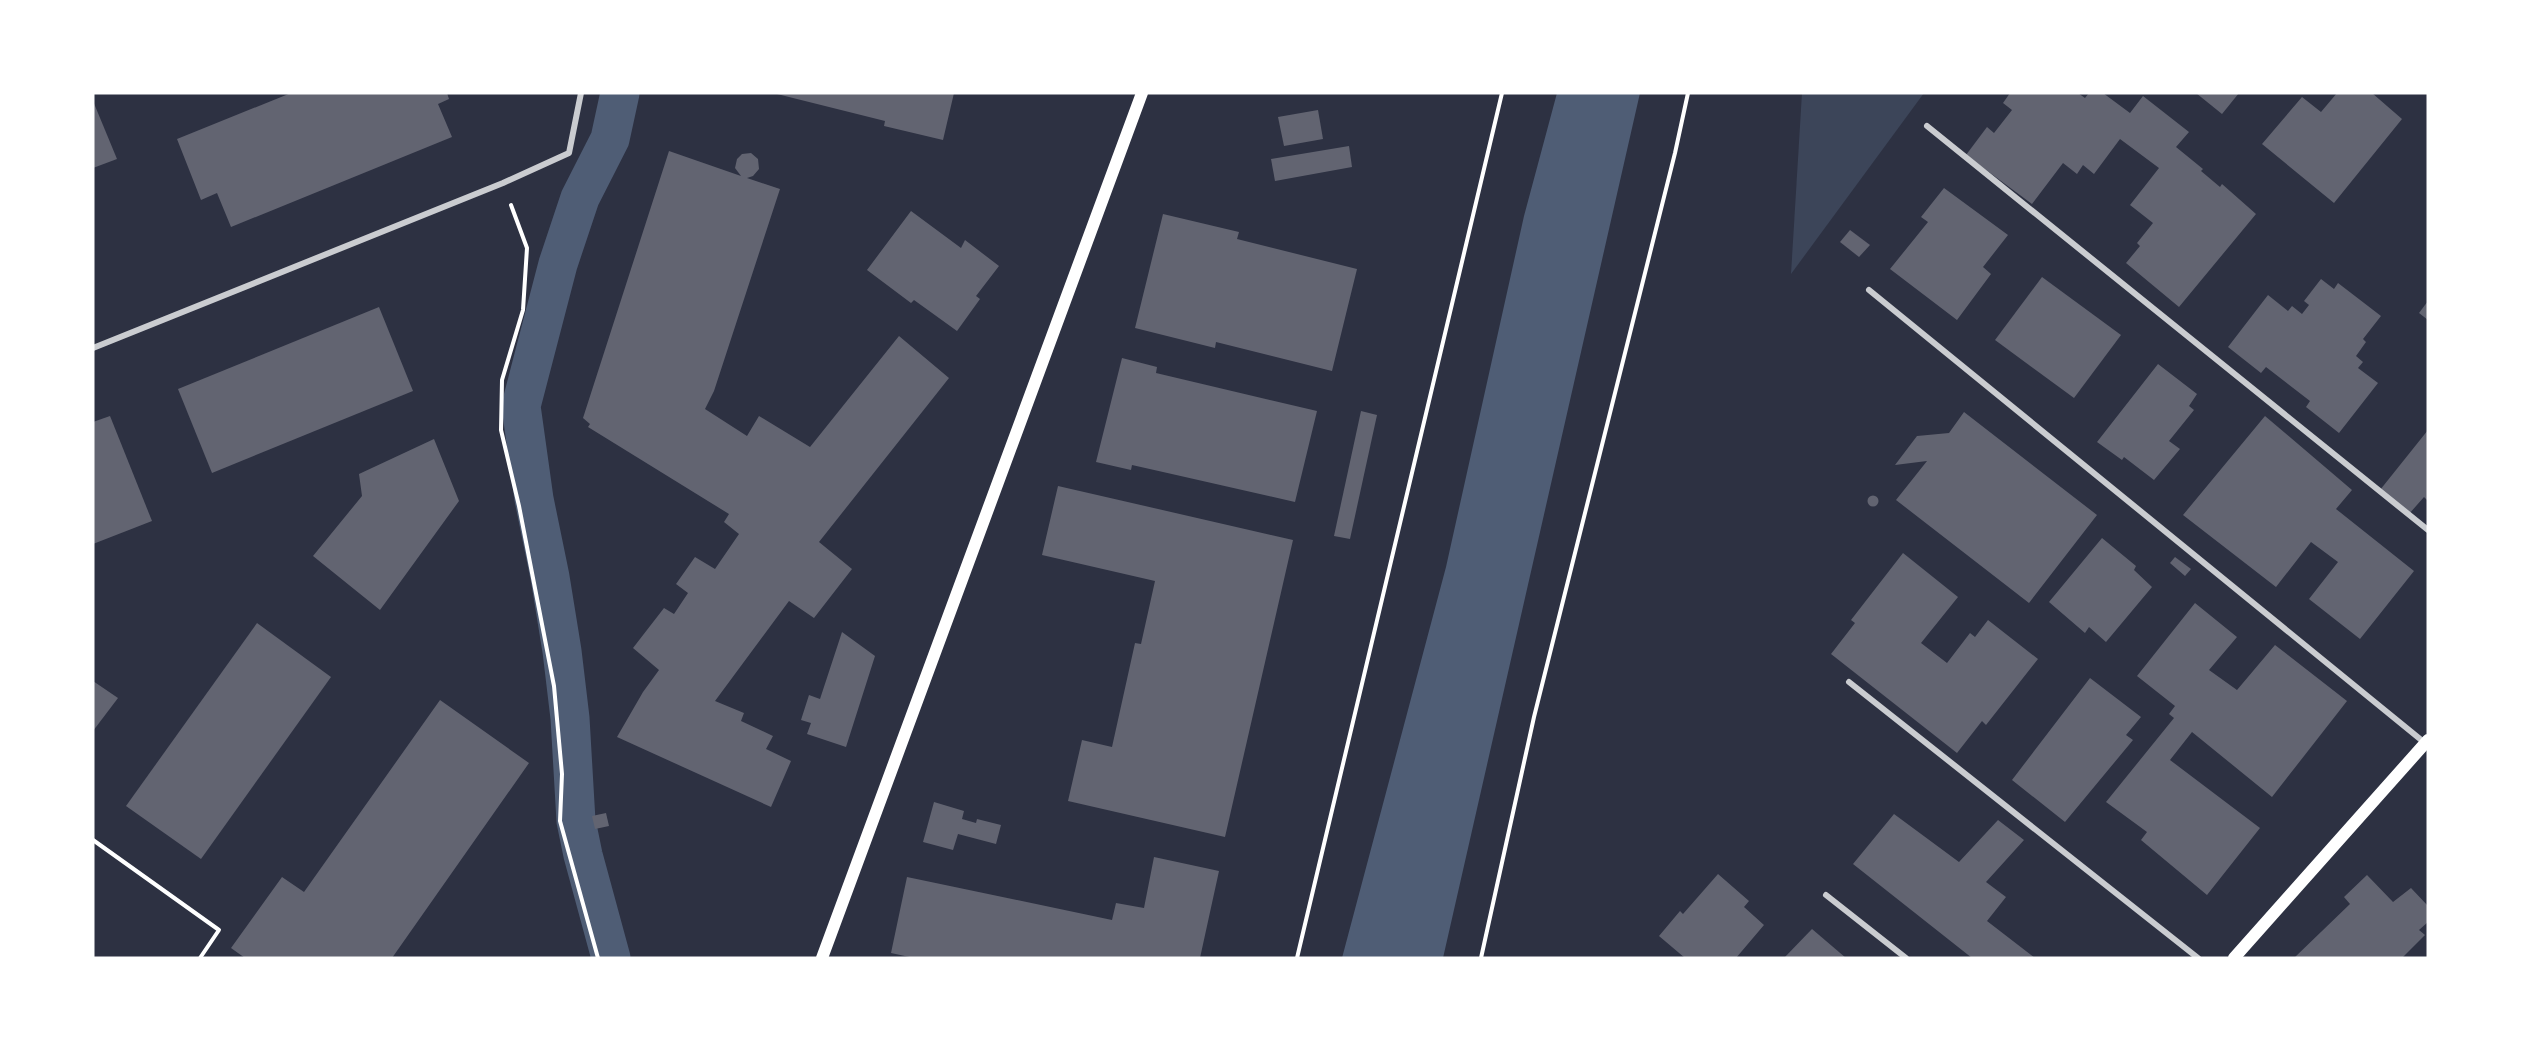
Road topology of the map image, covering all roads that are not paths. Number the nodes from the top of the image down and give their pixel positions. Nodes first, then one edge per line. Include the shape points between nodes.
1 (581, 93) edge
2 (1142, 93) edge
3 (1927, 126) dead end
4 (1869, 290) dead end
5 (93, 348) edge
6 (2428, 530) edge
7 (1849, 682) dead end
8 (2427, 742) edge
9 (1826, 895) dead end
10 (822, 958) edge
11 (1906, 958) edge
12 (2198, 958) edge
13 (2234, 958) edge

1 - 5 street via 569,153
2 - 10 main road
3 - 6 street
4 - 8 street
7 - 12 street
8 - 13 main road
9 - 11 street

